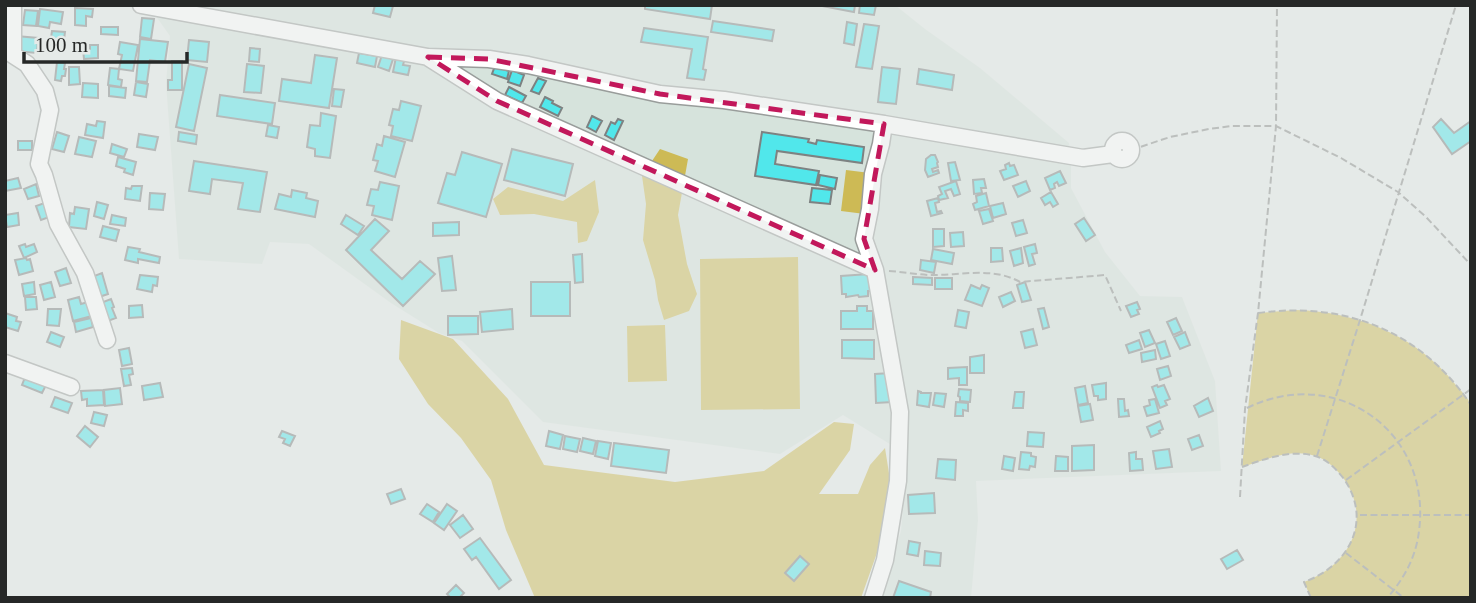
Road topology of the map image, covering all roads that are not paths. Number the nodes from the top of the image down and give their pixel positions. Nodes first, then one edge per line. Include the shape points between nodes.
1 (13, 5) edge
2 (141, 5) edge
3 (428, 57) junction
4 (884, 124) junction
5 (1131, 150) road end
6 (875, 270) junction
7 (107, 340) dead end
8 (5, 363) edge
9 (71, 387) dead end
10 (873, 598) edge

1 - 7 street via 13,55 35,74 46,91 50,110 40,164 58,224 85,273
2 - 3 street
3 - 4 street via 489,59 660,94
3 - 6 street via 497,101
4 - 5 street via 1083,158 1113,154 1118,141 1129,144
4 - 6 street via 864,239
6 - 10 street via 900,412 898,481 885,560
8 - 9 street

